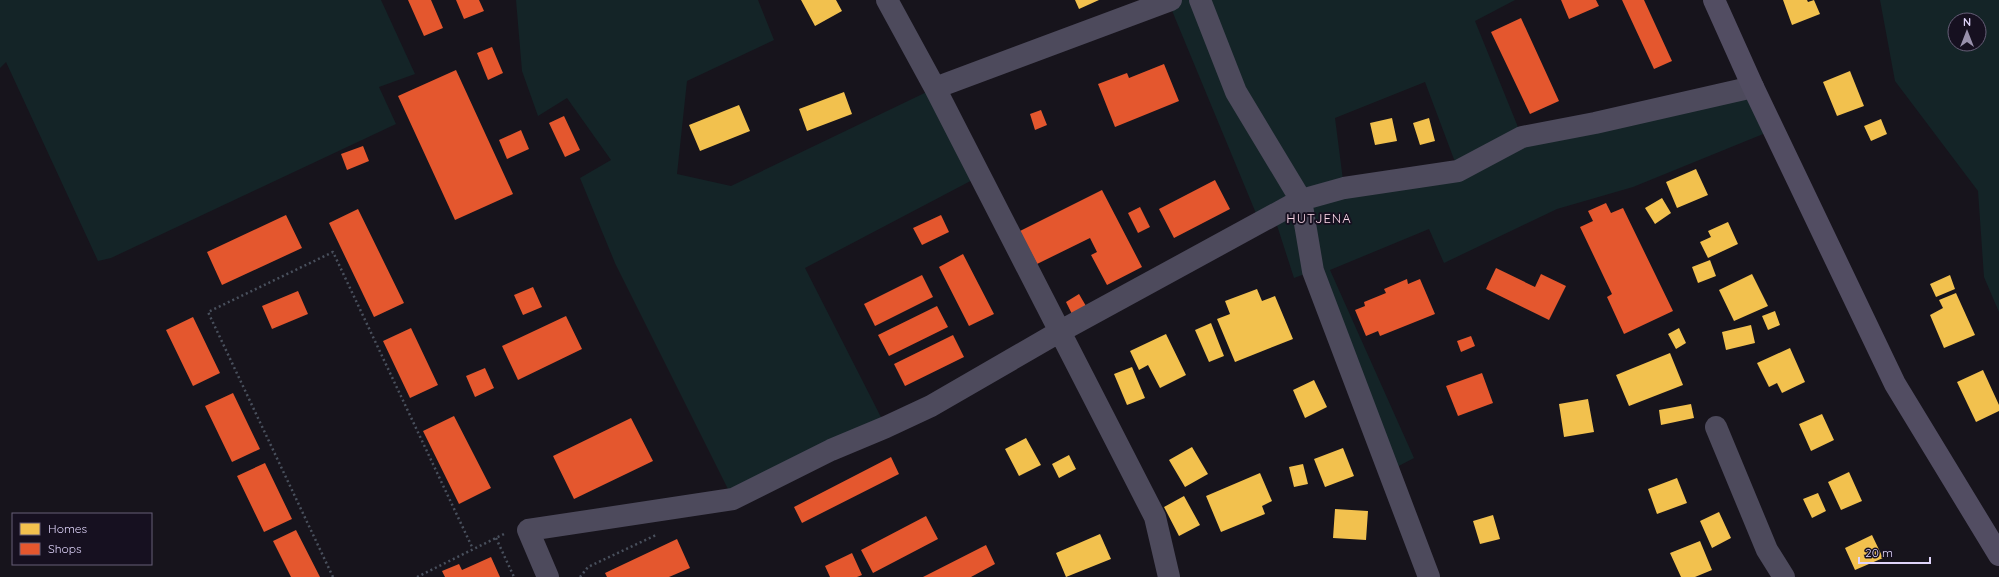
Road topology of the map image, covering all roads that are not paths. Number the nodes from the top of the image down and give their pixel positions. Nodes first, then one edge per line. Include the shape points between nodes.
1 (887, 0) edge
2 (1171, 0) edge
3 (1200, 0) edge
4 (1714, 0) edge
5 (1753, 87) junction
6 (935, 88) junction
7 (1301, 200) junction
8 (1059, 332) junction
9 (1716, 427) dead end
10 (1999, 555) edge
11 (548, 577) edge
12 (1169, 577) edge
13 (1429, 577) edge
14 (1784, 577) edge

1 - 6 street
2 - 6 street
3 - 7 street via 1236,92
4 - 5 main road
5 - 7 street via 1522,137 1458,171 1344,188
5 - 10 main road via 1895,384
6 - 8 street
7 - 8 street
7 - 13 street via 1313,271
8 - 11 street via 931,406 831,450 733,499 528,530
8 - 12 street via 1155,517
9 - 14 street via 1767,550

